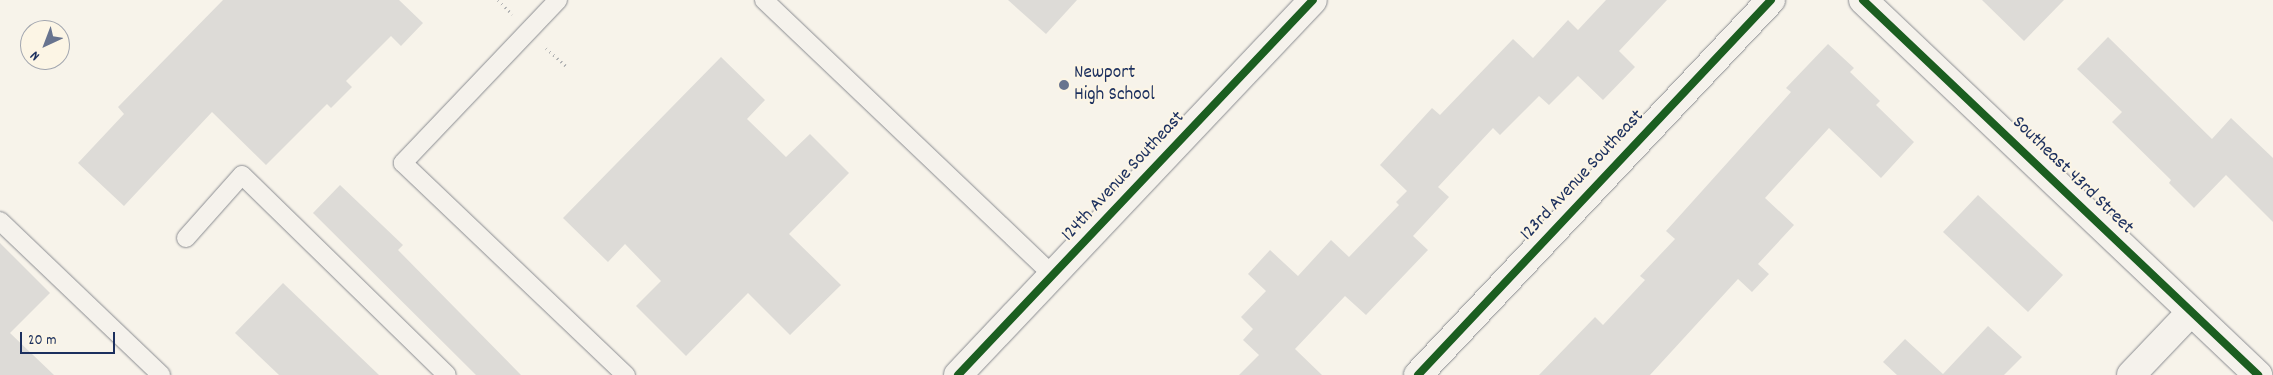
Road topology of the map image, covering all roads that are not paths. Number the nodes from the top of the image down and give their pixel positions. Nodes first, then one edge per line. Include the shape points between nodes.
1 (558, 0) edge
2 (764, 0) edge
3 (1313, 0) edge
4 (1771, 0) edge
5 (1863, 0) edge
6 (0, 221) edge
7 (186, 238) dead end
8 (1053, 275) junction
9 (2191, 312) junction
10 (161, 375) edge
11 (448, 375) edge
12 (626, 375) edge
13 (958, 375) edge
14 (1418, 375) edge
15 (2131, 375) edge
16 (2258, 375) edge

1 - 12 lane via 403,163
2 - 8 lane
3 - 8 street, 124th Avenue Southeast
4 - 14 street, 123rd Avenue Southeast
5 - 9 street, Southeast 43rd Street
6 - 10 lane
7 - 11 lane via 242,175
8 - 13 street, 124th Avenue Southeast
9 - 15 street
9 - 16 street, Southeast 43rd Street

